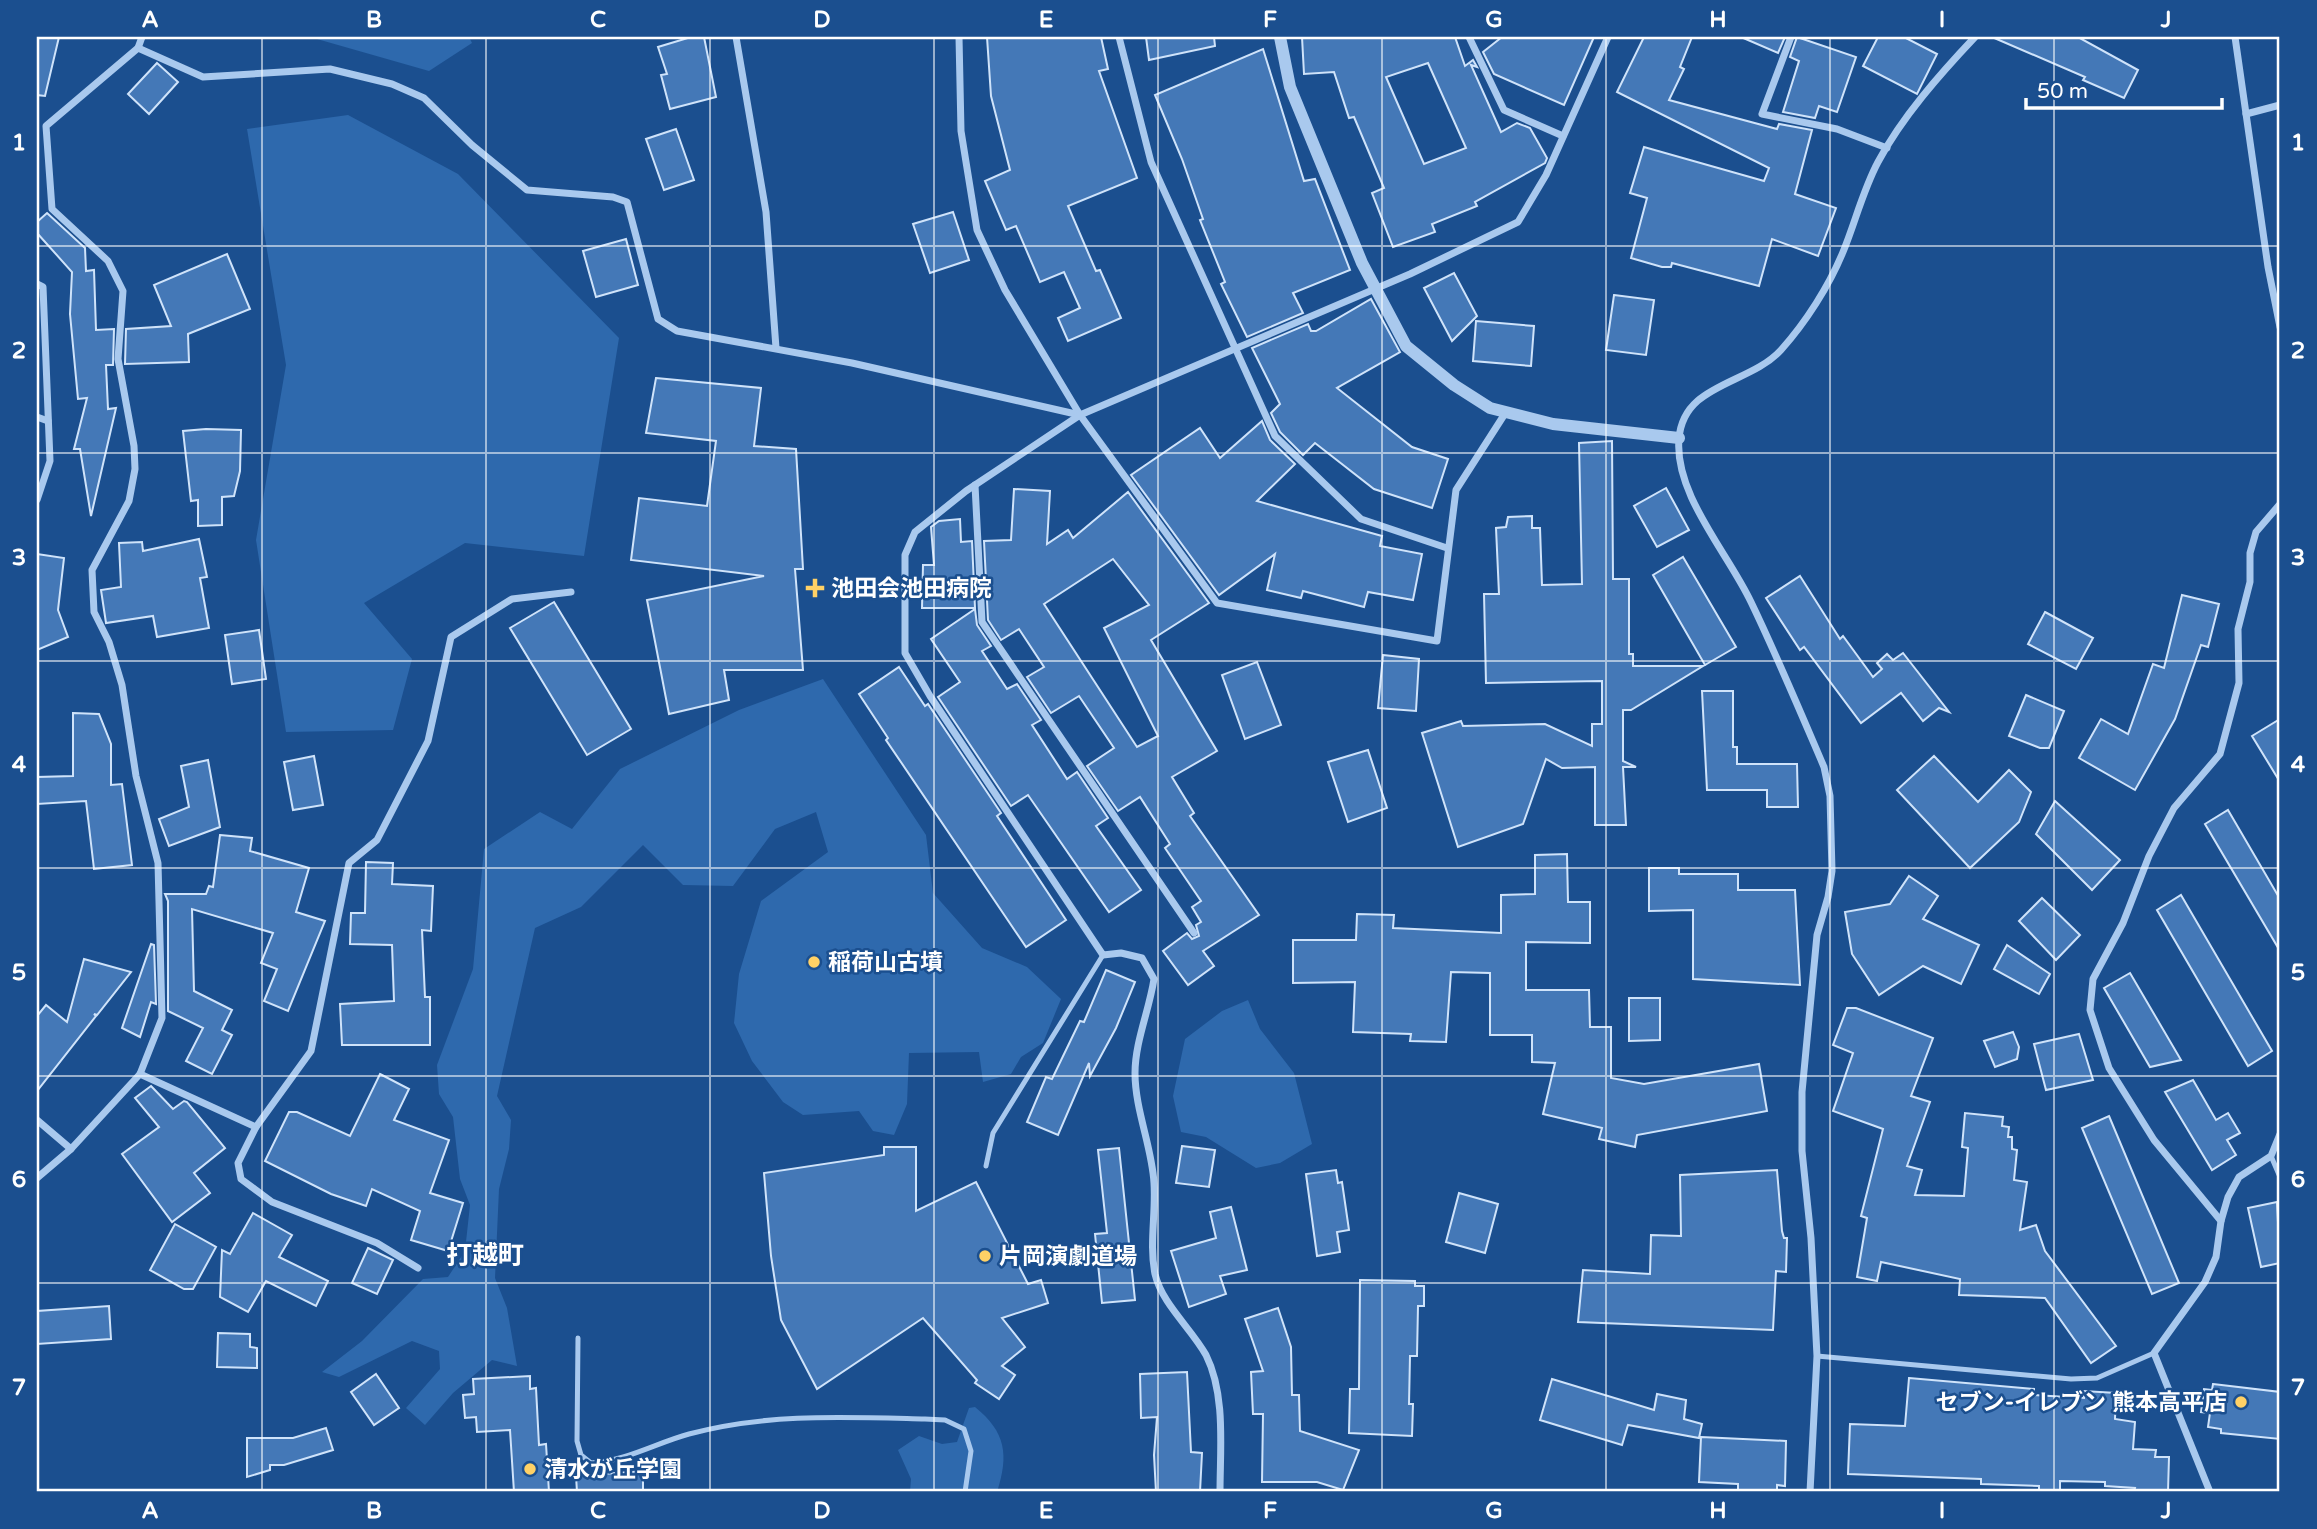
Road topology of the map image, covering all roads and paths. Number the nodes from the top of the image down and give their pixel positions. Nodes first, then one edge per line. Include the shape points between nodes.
1 (142, 37) edge
2 (736, 37) edge
3 (959, 37) edge
4 (1119, 37) edge
5 (1280, 37) edge
6 (1469, 37) edge
7 (1608, 37) edge
8 (1790, 37) edge
9 (1975, 37) edge
10 (2235, 37) edge
11 (138, 48) junction
12 (2280, 105) edge
13 (2246, 114) junction
14 (37, 124) edge
15 (46, 126) junction
16 (1563, 136) junction
17 (1887, 148) junction
18 (37, 284) edge
19 (1374, 289) junction
20 (2280, 327) edge
21 (1237, 346) junction
22 (776, 348) junction
23 (1506, 412) junction
24 (1080, 415) junction
25 (37, 417) edge
26 (48, 421) junction
27 (1679, 438) junction
28 (975, 485) junction
29 (37, 500) edge
30 (2280, 504) edge
31 (1447, 548) junction
32 (571, 592) dead end
33 (1194, 933) dead end
34 (1103, 955) junction
35 (140, 1074) junction
36 (37, 1120) edge
37 (256, 1127) junction
38 (2280, 1134) edge
39 (71, 1149) junction
40 (2271, 1156) junction
41 (986, 1166) dead end
42 (2280, 1177) edge
43 (37, 1178) edge
44 (2221, 1221) junction
45 (418, 1268) dead end
46 (578, 1338) dead end
47 (2154, 1353) junction
48 (1817, 1356) junction
49 (965, 1492) edge
50 (1220, 1492) edge
51 (1810, 1492) edge
52 (2210, 1492) edge

1 - 11 street
2 - 22 street via 766,212
3 - 24 street via 961,131 976,230 1005,290
4 - 21 street via 1151,162
5 - 19 street via 1290,87
6 - 16 street via 1504,110
7 - 16 street
8 - 17 street via 1762,114 1837,128
9 - 17 street
10 - 13 street
11 - 15 street
11 - 22 street via 203,77 330,69 392,84 424,98 527,190 627,202 658,319 677,331
12 - 13 street
13 - 20 street
14 - 15 street
15 - 35 street via 52,209 108,261 123,291 118,359 135,469 129,500 92,570 94,612 122,685 136,776 158,863 162,1018
16 - 19 street via 1518,222
17 - 27 street via 1817,302 1780,351 1756,372 1701,394 1686,415
18 - 26 street via 43,287
19 - 21 street
19 - 23 street via 1406,345 1454,385 1490,408
21 - 24 street
21 - 31 street via 1275,436 1361,519
22 - 24 street
23 - 27 street via 1553,424
23 - 31 street via 1456,490
24 - 28 street
24 - 31 street via 1217,603 1437,641
25 - 26 street
26 - 29 street via 50,461
27 - 48 street via 1680,473 1749,598 1824,767 1830,796 1832,871 1817,935 1802,1092
28 - 33 street via 982,622
28 - 34 street via 915,533 905,555 905,653
30 - 44 street via 2256,532 2250,553 2250,582 2238,629 2239,683 2220,754 2175,808 2149,856 2123,923 2094,979 2090,1010 2109,1068 2154,1140
32 - 37 street via 512,599 451,637 428,741 377,840 349,863 311,1051
34 - 41 lane via 993,1133
34 - 50 street via 1142,958 1154,979 1135,1076 1154,1175 1152,1248 1156,1276 1166,1298 1206,1357 1217,1390
35 - 37 street
35 - 39 street
36 - 39 street
37 - 45 street via 238,1163 241,1179 272,1202 377,1243
38 - 40 street
39 - 43 street
40 - 42 lane
40 - 44 street via 2239,1177
44 - 47 street via 2216,1257 2205,1282
46 - 49 lane via 578,1441 581,1455 591,1463 609,1462 688,1434 766,1419 946,1420 964,1429 971,1451
47 - 48 lane via 2096,1378 2071,1379
47 - 52 street
48 - 51 street

